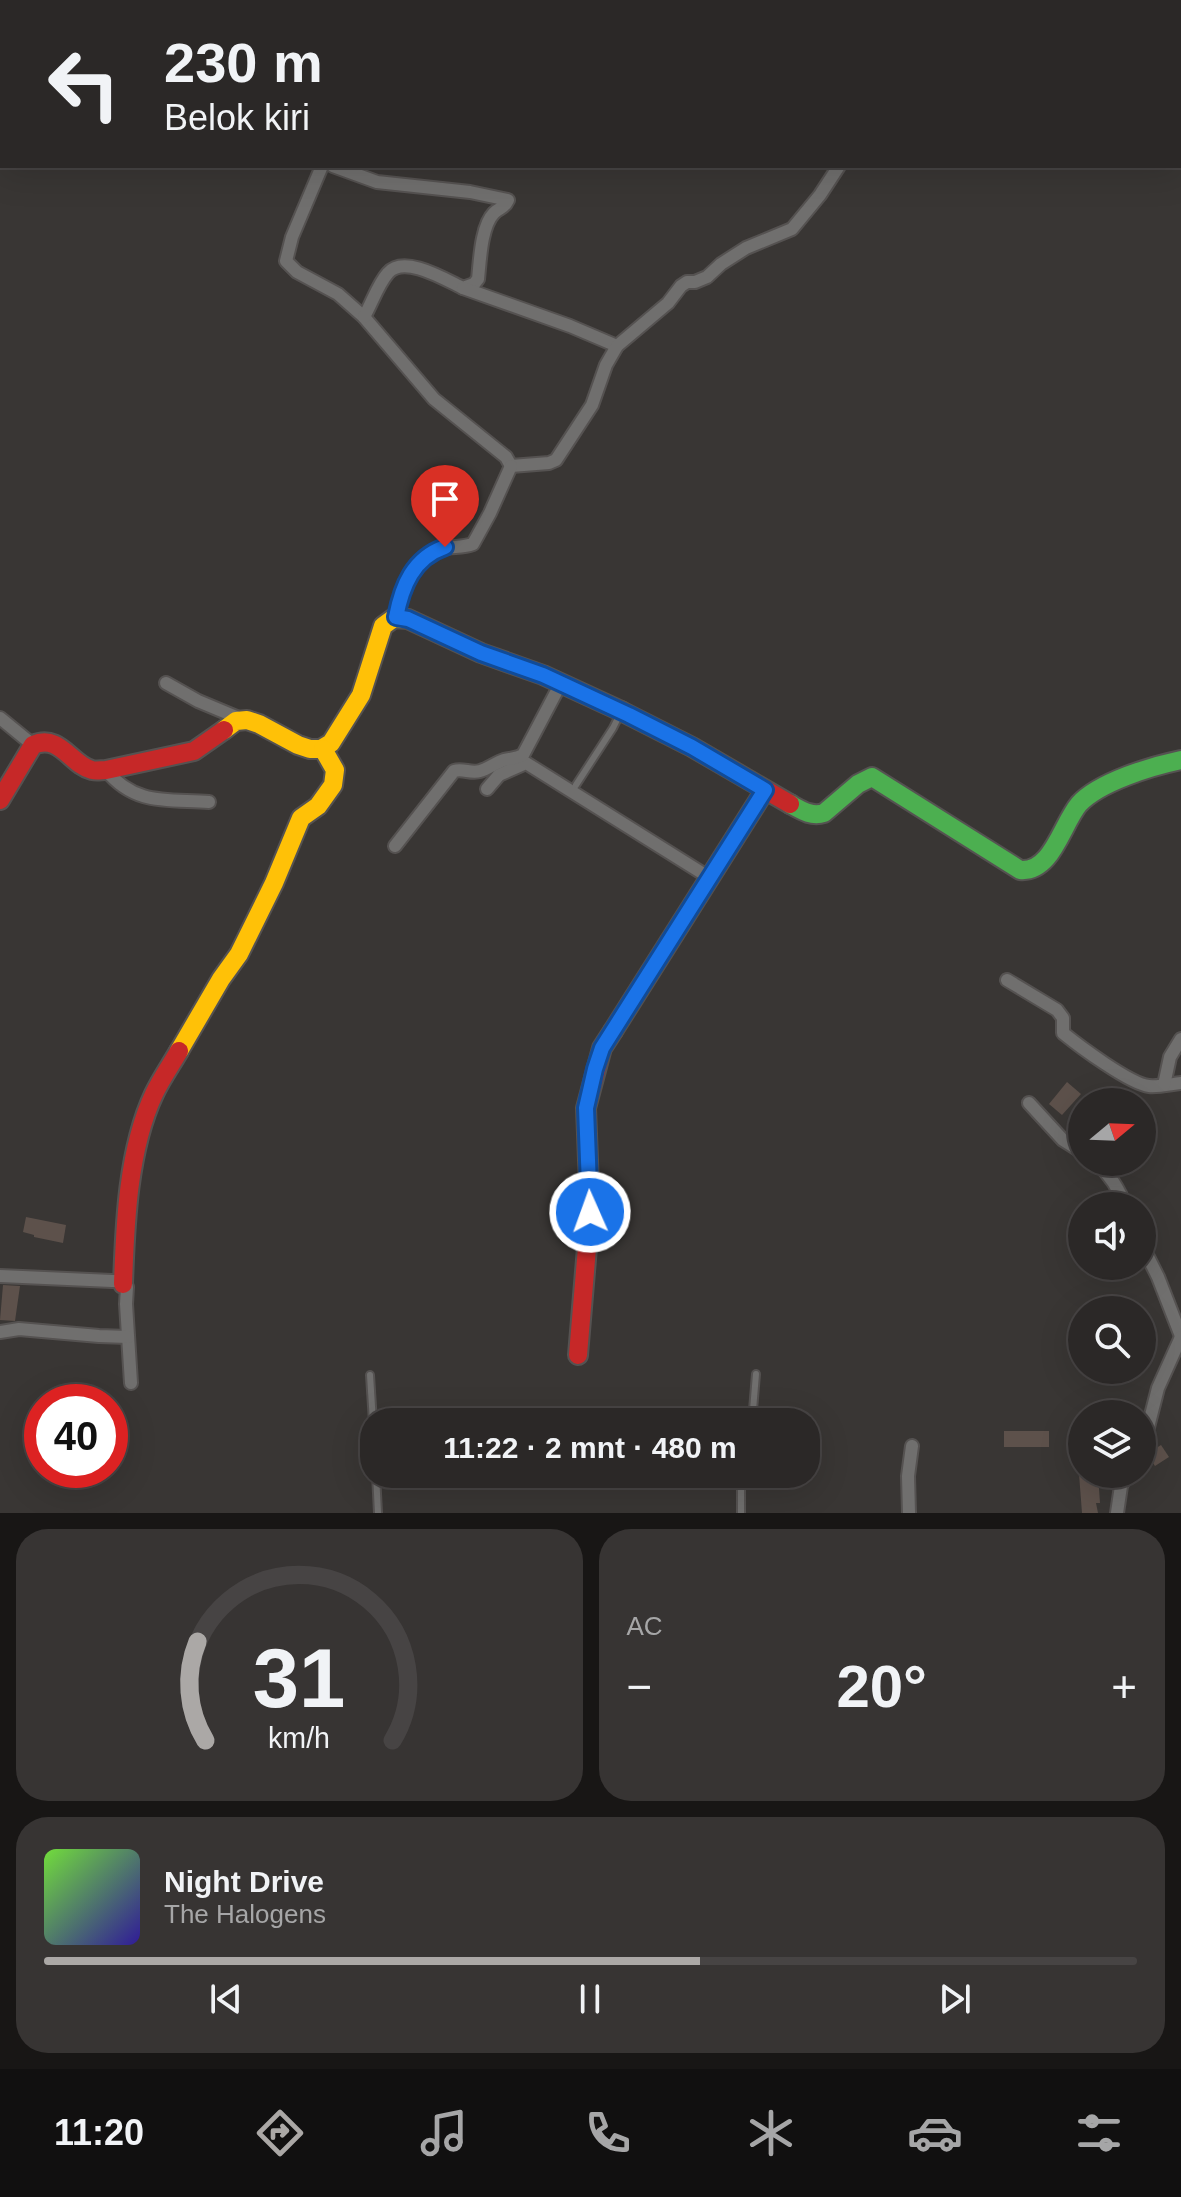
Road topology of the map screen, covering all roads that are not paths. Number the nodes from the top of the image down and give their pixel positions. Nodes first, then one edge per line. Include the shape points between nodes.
1 (321, 168) edge
2 (338, 168) edge
3 (838, 168) edge
4 (463, 288) junction
5 (364, 317) junction
6 (617, 346) junction
7 (511, 466) junction
8 (396, 617) junction
9 (166, 683) dead end
10 (561, 683) junction
11 (0, 718) edge
12 (241, 719) junction
13 (617, 719) junction
14 (33, 745) junction
15 (323, 749) junction
16 (1181, 760) edge
17 (106, 770) junction
18 (576, 785) dead end
19 (487, 789) dead end
20 (765, 790) junction
21 (0, 800) edge
22 (209, 802) dead end
23 (395, 846) dead end
24 (710, 878) junction
25 (1007, 980) dead end
26 (1181, 1039) edge
27 (1181, 1083) edge
28 (1164, 1085) junction
29 (1029, 1103) dead end
30 (1068, 1143) edge
31 (1156, 1273) edge
32 (0, 1276) edge
33 (123, 1284) junction
34 (0, 1332) edge
35 (128, 1337) junction
36 (1181, 1337) edge
37 (578, 1355) dead end
38 (756, 1374) dead end
39 (370, 1375) dead end
40 (131, 1383) dead end
41 (1155, 1400) edge
42 (372, 1408) edge
43 (753, 1408) edge
44 (912, 1446) dead end
45 (377, 1488) edge
46 (741, 1488) edge
47 (1121, 1488) edge
48 (378, 1513) edge
49 (741, 1513) edge
50 (909, 1513) edge
51 (1117, 1513) edge

1 - 5 street via 286,261
2 - 4 street via 377,182 508,200 485,230 478,279
3 - 6 street via 792,229 746,248 707,277 681,286
4 - 5 street via 431,272 394,267
4 - 6 street
5 - 7 street via 434,399
6 - 7 street via 592,405 556,460
7 - 8 street via 473,544 429,553 412,572
8 - 10 street
8 - 15 street via 383,626 357,705
9 - 12 street
10 - 13 street
10 - 23 street via 523,755 482,771 454,771
11 - 14 street
12 - 15 street via 312,750
12 - 17 street via 194,751
13 - 18 lane
13 - 20 street via 692,747
14 - 17 street via 55,744 87,767
14 - 21 street
15 - 33 street via 335,769 335,783 301,818 239,954 154,1094 139,1136 125,1225
16 - 20 street via 1084,798 1039,866 1025,871 872,777 816,815
17 - 22 street via 117,784 150,799
19 - 24 street via 499,775 526,763
20 - 24 street
24 - 37 street via 602,1048 595,1069 586,1108 590,1212
25 - 28 street via 1057,1010 1063,1033 1115,1069 1139,1083
26 - 28 street via 1170,1057
27 - 28 street
29 - 30 street
31 - 36 street
32 - 33 street
33 - 35 street via 128,1293
34 - 35 street
35 - 40 street
36 - 41 street
38 - 43 lane
39 - 42 lane
44 - 50 street
45 - 48 lane
46 - 49 lane
47 - 51 street

